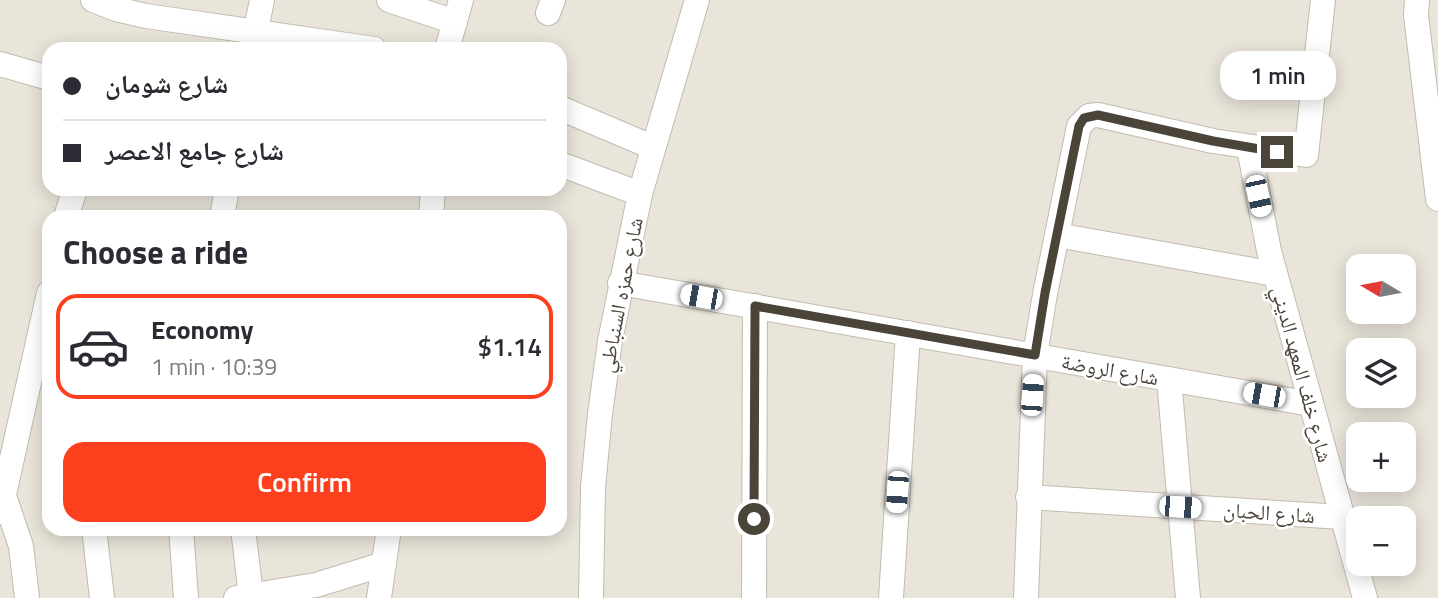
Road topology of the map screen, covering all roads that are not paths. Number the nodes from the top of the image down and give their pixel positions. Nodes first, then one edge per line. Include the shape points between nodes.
1 (93, 0) edge
2 (262, 0) edge
3 (389, 0) edge
4 (1323, 0) edge
5 (1417, 0) edge
6 (694, 1) edge
7 (458, 11) edge
8 (253, 41) edge
9 (449, 42) edge
10 (0, 64) edge
11 (42, 76) edge
12 (567, 111) edge
13 (652, 148) junction
14 (1249, 148) junction
15 (567, 167) edge
16 (640, 194) junction
17 (1438, 199) edge
18 (1057, 235) junction
19 (1275, 274) junction
20 (620, 283) junction
21 (755, 306) junction
22 (908, 333) junction
23 (1035, 355) junction
24 (42, 361) edge
25 (1169, 379) junction
26 (40, 380) edge
27 (1311, 404) junction
28 (1028, 497) junction
29 (2, 504) edge
30 (1180, 507) junction
31 (1342, 517) junction
32 (95, 536) edge
33 (182, 536) edge
34 (243, 536) edge
35 (388, 536) edge
36 (384, 564) junction
37 (244, 597) edge
38 (27, 598) edge
39 (102, 598) edge
40 (187, 598) edge
41 (379, 598) edge
42 (591, 598) edge
43 (754, 598) edge
44 (891, 598) edge
45 (1026, 598) edge
46 (1188, 598) edge
47 (1365, 598) edge

1 - 8 street
2 - 8 street
3 - 7 street
4 - 14 street via 1306,155
5 - 17 street
6 - 13 street, شارع حمزه السنباطي
7 - 9 street
10 - 11 street
12 - 13 street
13 - 16 street, شارع حمزه السنباطي
14 - 18 street via 1089,116 1079,126
14 - 19 street, شارع خلف المعهد الديني
15 - 16 street
16 - 20 street, شارع حمزه السنباطي
18 - 19 street
18 - 23 street
19 - 27 street, شارع خلف المعهد الديني
20 - 21 street, شارع الروضة
20 - 42 street, شارع حمزه السنباطي via 597,438
21 - 22 street, شارع الروضة
21 - 43 street
22 - 23 street, شارع الروضة
22 - 44 street
23 - 25 street, شارع الروضة
23 - 28 street
24 - 26 street
25 - 27 street, شارع الروضة
25 - 30 street
26 - 29 street
27 - 31 street, شارع خلف المعهد الديني
28 - 30 street, شارع الحبان
28 - 45 street
29 - 38 street via 20,546
30 - 31 street, شارع الحبان
30 - 46 street
31 - 47 street, شارع خلف المعهد الديني
32 - 39 street
33 - 40 street
34 - 37 street
35 - 36 street
36 - 37 street via 316,585
36 - 41 street

